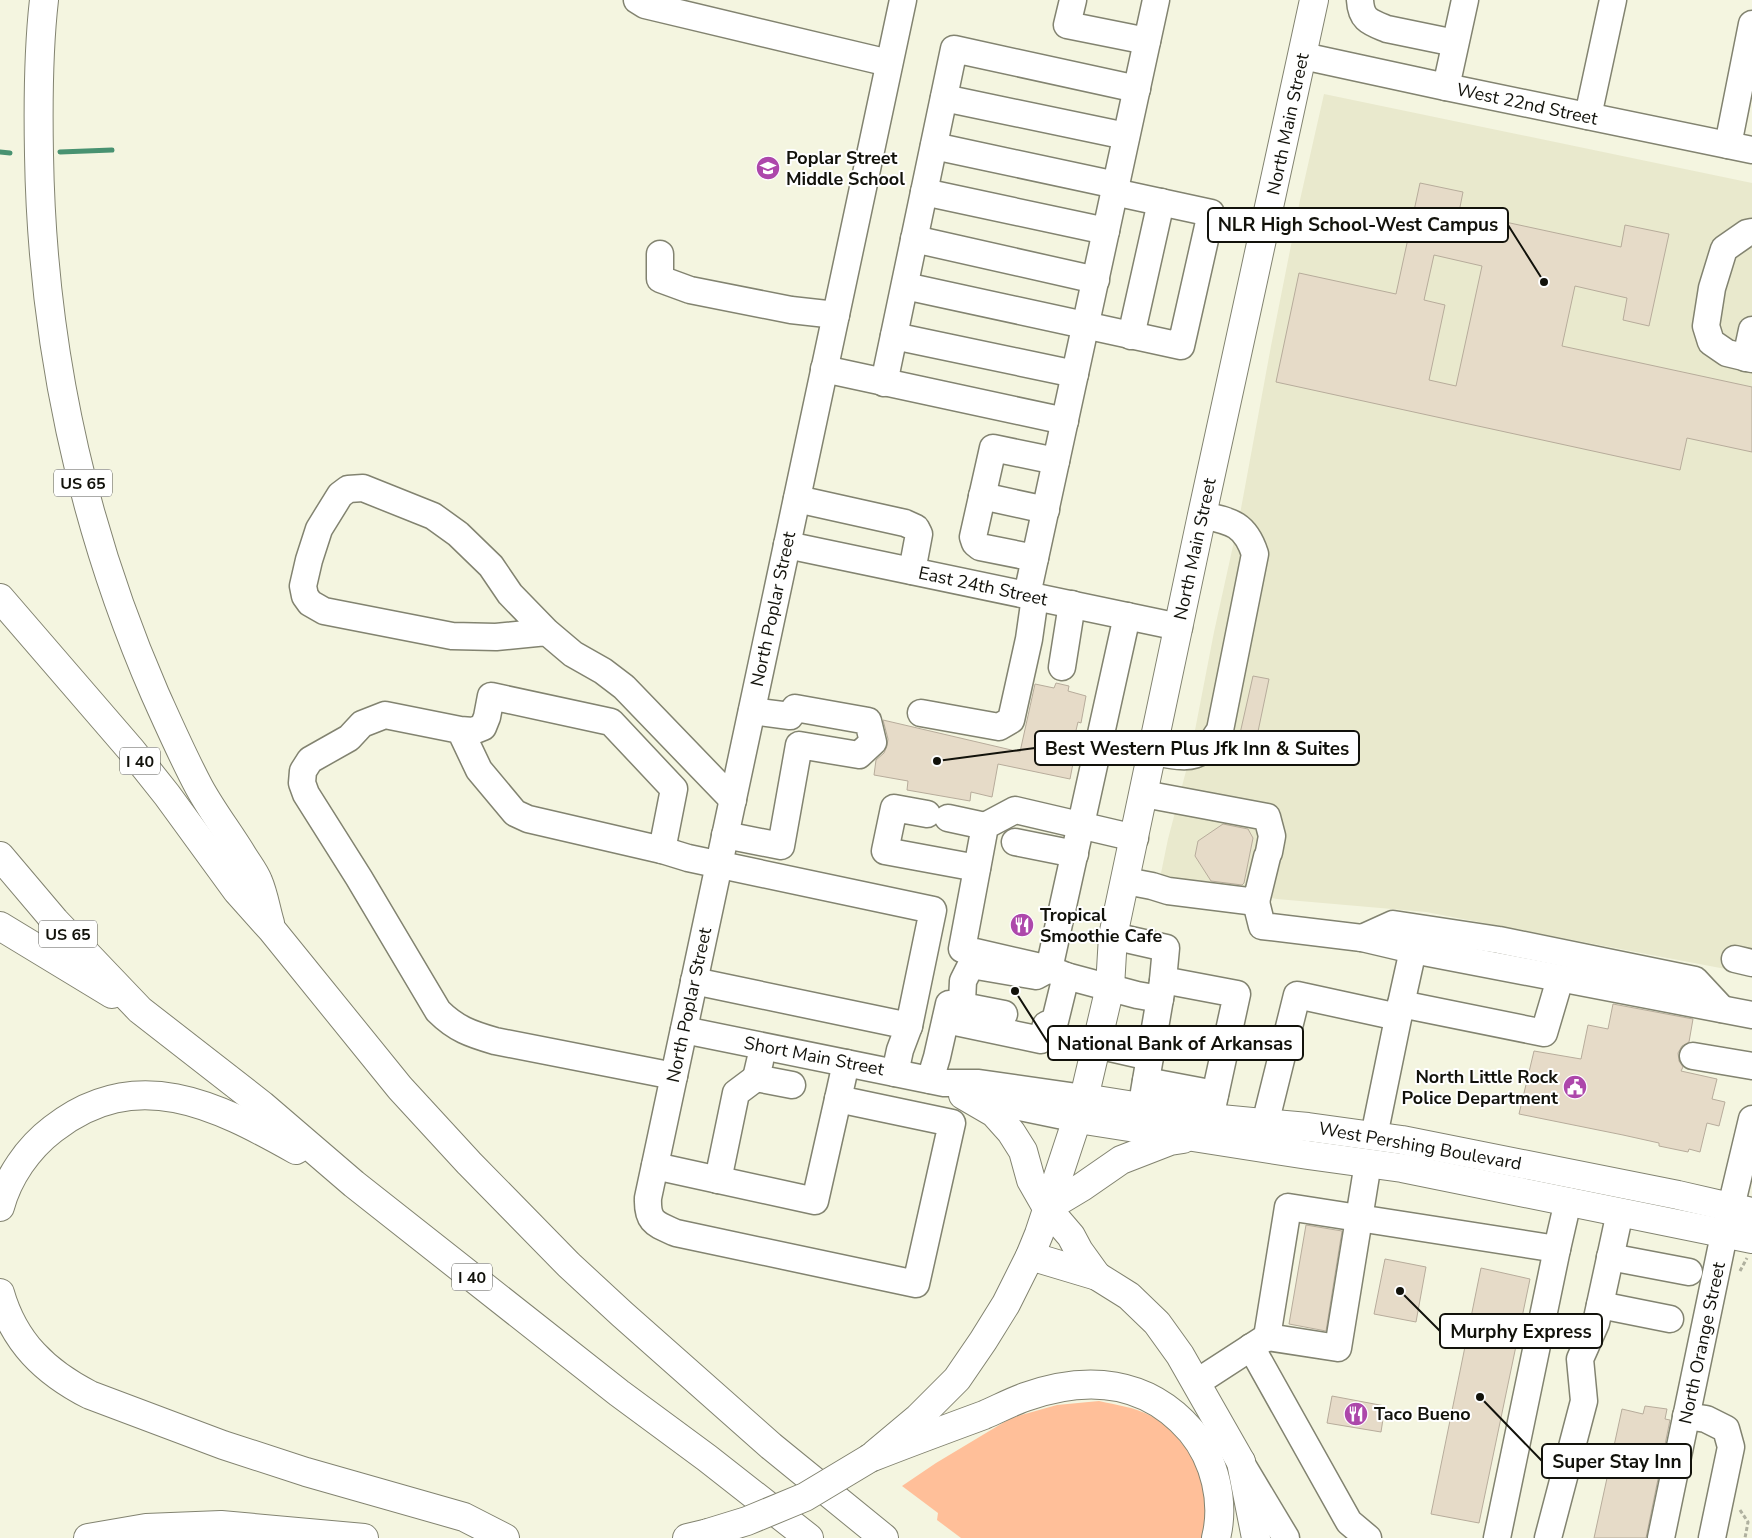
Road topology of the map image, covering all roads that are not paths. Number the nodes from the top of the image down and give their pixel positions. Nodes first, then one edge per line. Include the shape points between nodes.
1 (44, 0) edge
2 (637, 0) edge
3 (902, 0) edge
4 (1073, 0) edge
5 (1156, 0) edge
6 (1314, 0) edge
7 (1360, 0) edge
8 (1465, 0) edge
9 (1613, 0) edge
10 (1752, 24) edge
11 (1147, 41) junction
12 (1455, 43) junction
13 (1303, 56) junction
14 (889, 63) junction
15 (1446, 87) junction
16 (1136, 89) junction
17 (944, 98) junction
18 (1588, 116) junction
19 (1126, 136) junction
20 (934, 146) junction
21 (1740, 147) edge
22 (1115, 188) junction
23 (924, 192) junction
24 (1161, 202) junction
25 (1106, 231) junction
26 (1752, 232) edge
27 (914, 239) junction
28 (660, 254) dead end
29 (1096, 280) junction
30 (905, 286) junction
31 (836, 315) junction
32 (1086, 327) junction
33 (1752, 330) edge
34 (894, 336) junction
35 (1131, 336) junction
36 (1749, 359) edge
37 (824, 369) junction
38 (1075, 374) junction
39 (884, 383) junction
40 (1065, 421) junction
41 (1056, 461) junction
42 (982, 496) junction
43 (797, 499) junction
44 (1046, 510) junction
45 (1202, 515) junction
46 (787, 545) junction
47 (1035, 558) junction
48 (912, 571) junction
49 (1031, 596) junction
50 (0, 598) edge
51 (1072, 604) junction
52 (1127, 616) junction
53 (1179, 627) junction
54 (547, 632) junction
55 (1062, 667) dead end
56 (752, 712) junction
57 (921, 713) dead end
58 (460, 730) junction
59 (1152, 752) junction
60 (1144, 794) junction
61 (733, 800) junction
62 (1081, 825) junction
63 (985, 826) junction
64 (1135, 838) junction
65 (1015, 842) dead end
66 (663, 843) junction
67 (722, 849) junction
68 (1075, 854) junction
69 (0, 856) edge
70 (977, 868) junction
71 (1126, 881) junction
72 (1256, 902) junction
73 (0, 926) edge
74 (272, 930) junction
75 (1114, 936) junction
76 (1362, 938) junction
77 (962, 949) junction
78 (1413, 950) junction
79 (1058, 973) junction
80 (1560, 979) junction
81 (694, 981) junction
82 (1110, 987) junction
83 (1161, 990) junction
84 (1722, 1009) junction
85 (140, 1010) junction
86 (1399, 1011) junction
87 (1752, 1015) edge
88 (946, 1020) junction
89 (1046, 1025) junction
90 (909, 1026) junction
91 (684, 1030) junction
92 (1097, 1045) junction
93 (764, 1046) junction
94 (1693, 1056) dead end
95 (846, 1063) junction
96 (1752, 1066) edge
97 (895, 1073) junction
98 (674, 1076) junction
99 (756, 1078) junction
100 (1146, 1082) junction
101 (792, 1085) dead end
102 (946, 1086) junction
103 (838, 1099) junction
104 (1084, 1113) junction
105 (1207, 1117) junction
106 (1752, 1119) edge
107 (952, 1123) junction
108 (1265, 1124) junction
109 (1374, 1136) junction
110 (1748, 1156) edge
111 (1368, 1163) junction
112 (655, 1166) junction
113 (718, 1180) junction
114 (354, 1184) junction
115 (1568, 1201) junction
116 (0, 1207) edge
117 (1047, 1208) junction
118 (1742, 1209) edge
119 (1620, 1212) junction
120 (1360, 1218) junction
121 (1725, 1235) junction
122 (1750, 1248) edge
123 (1557, 1249) junction
124 (1030, 1256) junction
125 (1610, 1257) junction
126 (1689, 1272) dead end
127 (1097, 1276) junction
128 (0, 1293) edge
129 (1600, 1305) junction
130 (1670, 1319) dead end
131 (1259, 1342) junction
132 (1196, 1383) junction
133 (1686, 1416) junction
134 (870, 1458) junction
135 (1240, 1462) junction
136 (216, 1531) edge
137 (132, 1534) edge
138 (698, 1535) edge
139 (88, 1538) edge
140 (364, 1538) edge
141 (505, 1538) edge
142 (809, 1538) edge
143 (884, 1538) edge
144 (1216, 1538) edge
145 (1256, 1538) edge
146 (1286, 1538) edge
147 (1368, 1538) edge
148 (1497, 1538) edge
149 (1548, 1538) edge
150 (1661, 1538) edge
151 (1712, 1538) edge

1 - 74 main road, US 65 via 38,107 45,270 59,375 80,474 117,598 155,694 199,787 258,880
2 - 14 street via 645,5
3 - 14 street, North Poplar Street
4 - 11 street via 1068,25
5 - 11 street
6 - 13 main road, North Main Street
7 - 12 street via 1366,19 1387,29
8 - 12 street
9 - 18 street
10 - 21 street
11 - 16 street
12 - 15 street
13 - 15 street, West 22nd Street
13 - 45 main road, North Main Street
14 - 31 street, North Poplar Street
15 - 18 street, West 22nd Street
16 - 17 street via 954,50
16 - 19 street
17 - 19 street
17 - 20 street
18 - 21 street, West 22nd Street
19 - 22 street
20 - 22 street
20 - 23 street
22 - 24 street
22 - 25 street
23 - 25 street
23 - 27 street
24 - 35 street
24 - 35 street via 1211,213 1181,346
25 - 29 street
26 - 36 street via 1724,249 1712,288 1706,326 1711,342 1727,353
27 - 29 street
27 - 30 street
28 - 31 street via 660,279 690,290 791,310
29 - 32 street
30 - 32 street
30 - 34 street
31 - 37 street, North Poplar Street
32 - 35 street
32 - 38 street
33 - 36 street
34 - 38 street
34 - 39 street
37 - 39 street
37 - 43 street, North Poplar Street
38 - 40 street
39 - 40 street
40 - 41 street
41 - 42 street via 993,448
41 - 44 street
42 - 44 street
42 - 47 street via 973,536 975,543 980,547
43 - 46 street, North Poplar Street
43 - 48 street via 916,528 919,534
44 - 47 street
45 - 53 main road, North Main Street
45 - 59 street via 1228,520 1236,525 1251,542 1255,554 1220,730 1198,754 1184,757
46 - 48 street, East 24th Street
46 - 56 street, North Poplar Street
47 - 49 street
48 - 49 street, East 24th Street
49 - 51 street, East 24th Street
49 - 57 street via 1028,639 1011,720 999,727
50 - 74 main road, I 40 via 132,751 236,891
51 - 52 street, East 24th Street
51 - 55 street
52 - 53 street, East 24th Street
52 - 62 street
53 - 59 main road, North Main Street
54 - 54 street via 496,637 452,636 324,611 310,603 303,586 319,529 340,495 348,489 363,488 433,516 458,534 491,566 510,594
54 - 61 street via 624,688
56 - 61 street, North Poplar Street
56 - 67 street via 790,716 795,708 868,720 874,742 859,755 800,745 782,846
58 - 66 street via 479,770 515,813 528,819
58 - 66 street via 473,731 483,727 491,696 611,722 674,789
58 - 98 street via 385,715 362,724 349,738 310,760 303,771 302,783 306,794 438,1011 450,1024 495,1041
59 - 60 main road, North Main Street
60 - 64 main road, North Main Street
60 - 72 street via 1267,817 1272,836
61 - 67 street, North Poplar Street
62 - 63 street via 1015,810
62 - 64 street
62 - 68 street
63 - 70 street
63 - 70 street via 894,808 885,850
64 - 71 main road, North Main Street
65 - 68 street
66 - 67 street
67 - 81 street, North Poplar Street
67 - 90 street via 933,910
68 - 79 street
69 - 85 main road, US 65 via 55,921
70 - 77 street
71 - 72 street via 1168,891
71 - 75 main road, North Main Street
72 - 76 street via 1262,926
73 - 85 main road, I 40
74 - 143 main road, I 40 via 400,1088 569,1265 771,1446
75 - 82 main road, North Main Street
75 - 83 street via 1166,948
76 - 78 street
76 - 84 street via 1392,924 1499,940 1695,980
77 - 79 street
77 - 88 street
78 - 80 street
78 - 86 street
79 - 82 street
79 - 89 street via 1055,1021
79 - 89 street via 1036,976 970,965 963,981 962,1002 968,1007
80 - 84 street
80 - 86 street via 1544,1033
81 - 90 street
81 - 91 street, North Poplar Street
82 - 83 street via 1137,995
82 - 92 main road, North Main Street
83 - 100 street
83 - 105 street via 1236,994
84 - 87 street
85 - 114 main road, I 40 via 262,1105
86 - 108 street via 1297,995
86 - 109 street
88 - 89 street via 1041,1040
88 - 102 street via 937,1057
90 - 97 street
91 - 93 street, Short Main Street
91 - 98 street, North Poplar Street
92 - 100 street
92 - 104 main road, North Main Street
93 - 95 street, Short Main Street
93 - 99 street
94 - 96 street
95 - 97 street, Short Main Street
95 - 103 street
97 - 102 street, Short Main Street
98 - 112 street, North Poplar Street
99 - 101 street
99 - 113 street via 736,1093
100 - 104 main road, West Pershing Boulevard
100 - 105 main road, West Pershing Boulevard
102 - 104 street, Short Main Street
102 - 107 street
102 - 117 main road via 994,1113 1011,1132 1023,1151 1031,1180
103 - 107 street
103 - 113 street via 815,1201
104 - 105 main road, West Pershing Boulevard
104 - 117 main road, North Main Street
105 - 108 main road, West Pershing Boulevard
105 - 111 main road, West Pershing Boulevard
105 - 117 main road via 1170,1141 1121,1160
106 - 110 street, North Orange Street
107 - 112 street, North Poplar Street via 916,1284 676,1233 650,1218 647,1209
108 - 109 main road, West Pershing Boulevard
109 - 118 main road, West Pershing Boulevard
110 - 118 street, North Orange Street
111 - 115 main road, West Pershing Boulevard
111 - 120 street
112 - 113 street
114 - 116 main road via 255,1127 201,1104 154,1094 101,1102 63,1121 25,1157 12,1177
114 - 142 main road, I 40
115 - 119 main road, West Pershing Boulevard
115 - 123 street
117 - 124 main road, North Main Street
117 - 127 main road via 1071,1236
118 - 121 street, North Orange Street
119 - 121 main road, West Pershing Boulevard
119 - 125 street
120 - 123 street
120 - 131 street via 1288,1207
120 - 131 street via 1338,1348
121 - 122 main road, West Pershing Boulevard
121 - 133 street, North Orange Street
123 - 148 street
124 - 127 main road
124 - 134 main road, North Main Street via 1006,1304 957,1379 918,1418
125 - 126 street
125 - 129 street
127 - 132 main road via 1129,1296 1157,1323
128 - 141 main road via 11,1321 29,1350 69,1384 90,1395 232,1448 464,1517
129 - 130 street
129 - 149 street via 1596,1323 1580,1359 1584,1401
131 - 132 street
131 - 147 street via 1349,1522
132 - 135 main road
133 - 150 street, North Orange Street
133 - 151 street via 1706,1419 1726,1429 1731,1447
134 - 138 main road, bridge via 805,1497 747,1522
134 - 144 main road via 1026,1397 1064,1386 1092,1384 1124,1388 1168,1408 1196,1437 1210,1463 1218,1489 1220,1512
135 - 145 main road
135 - 146 street
136 - 137 main road
136 - 140 main road
137 - 139 main road

